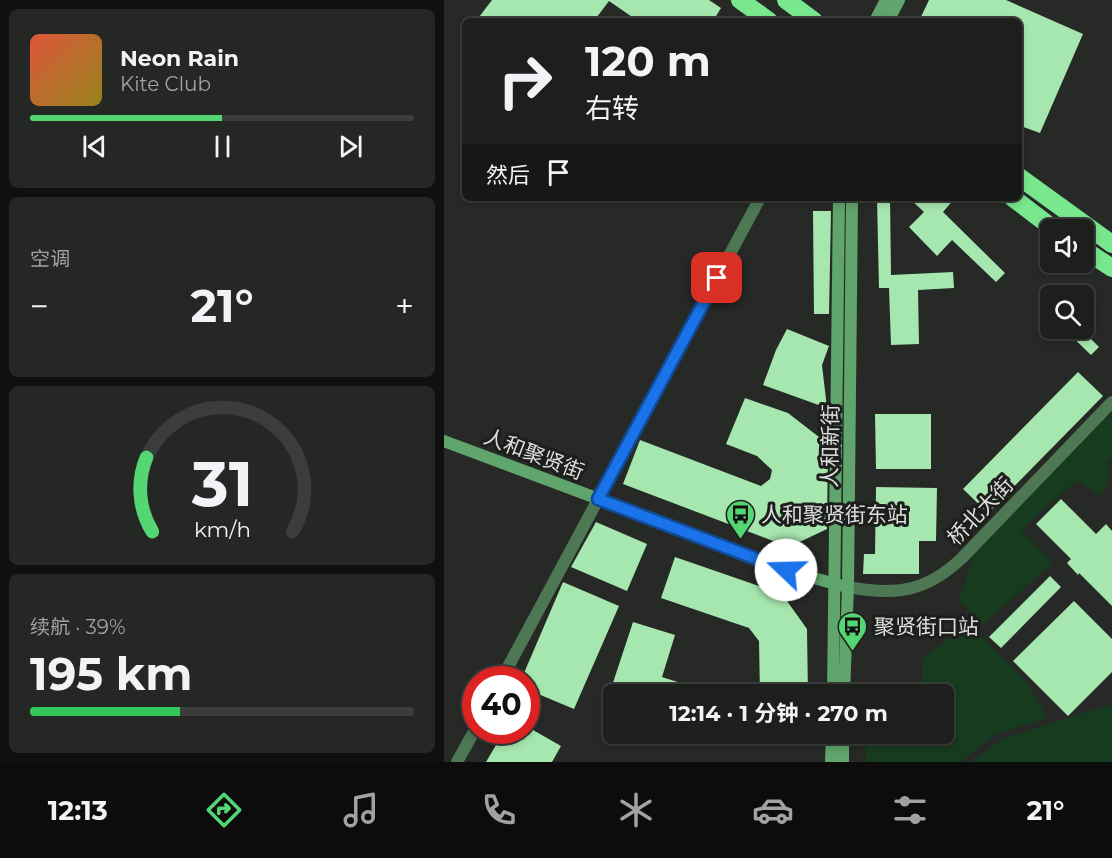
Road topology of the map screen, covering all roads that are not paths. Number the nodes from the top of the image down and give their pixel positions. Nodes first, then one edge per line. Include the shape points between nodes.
1 (740, 0) edge
2 (786, 0) edge
3 (886, 0) edge
4 (899, 0) edge
5 (765, 18) edge
6 (810, 18) edge
7 (877, 18) edge
8 (890, 18) edge
9 (1022, 179) edge
10 (758, 201) edge
11 (839, 201) edge
12 (852, 201) edge
13 (1017, 201) edge
14 (1041, 219) edge
15 (1112, 244) edge
16 (1094, 256) edge
17 (1112, 268) edge
18 (1112, 402) edge
19 (444, 441) edge
20 (598, 499) junction
21 (841, 586) junction
22 (509, 666) edge
23 (834, 684) edge
24 (844, 684) edge
25 (467, 744) edge
26 (832, 744) edge
27 (843, 744) edge
28 (457, 762) edge
29 (831, 762) edge
30 (843, 762) edge

1 - 5 highway
2 - 6 highway
3 - 7 street
4 - 8 street
9 - 15 highway
10 - 20 street
11 - 21 street, 人和新街
12 - 21 street, 人和新街
13 - 14 highway
16 - 17 highway
18 - 21 street, 桥北大街 via 940,577 896,591
19 - 20 street, 人和聚贤街
20 - 21 street, 人和聚贤街
20 - 22 street
21 - 23 street, 人和新街
21 - 24 street, 人和新街
25 - 28 street
26 - 29 street
27 - 30 street

